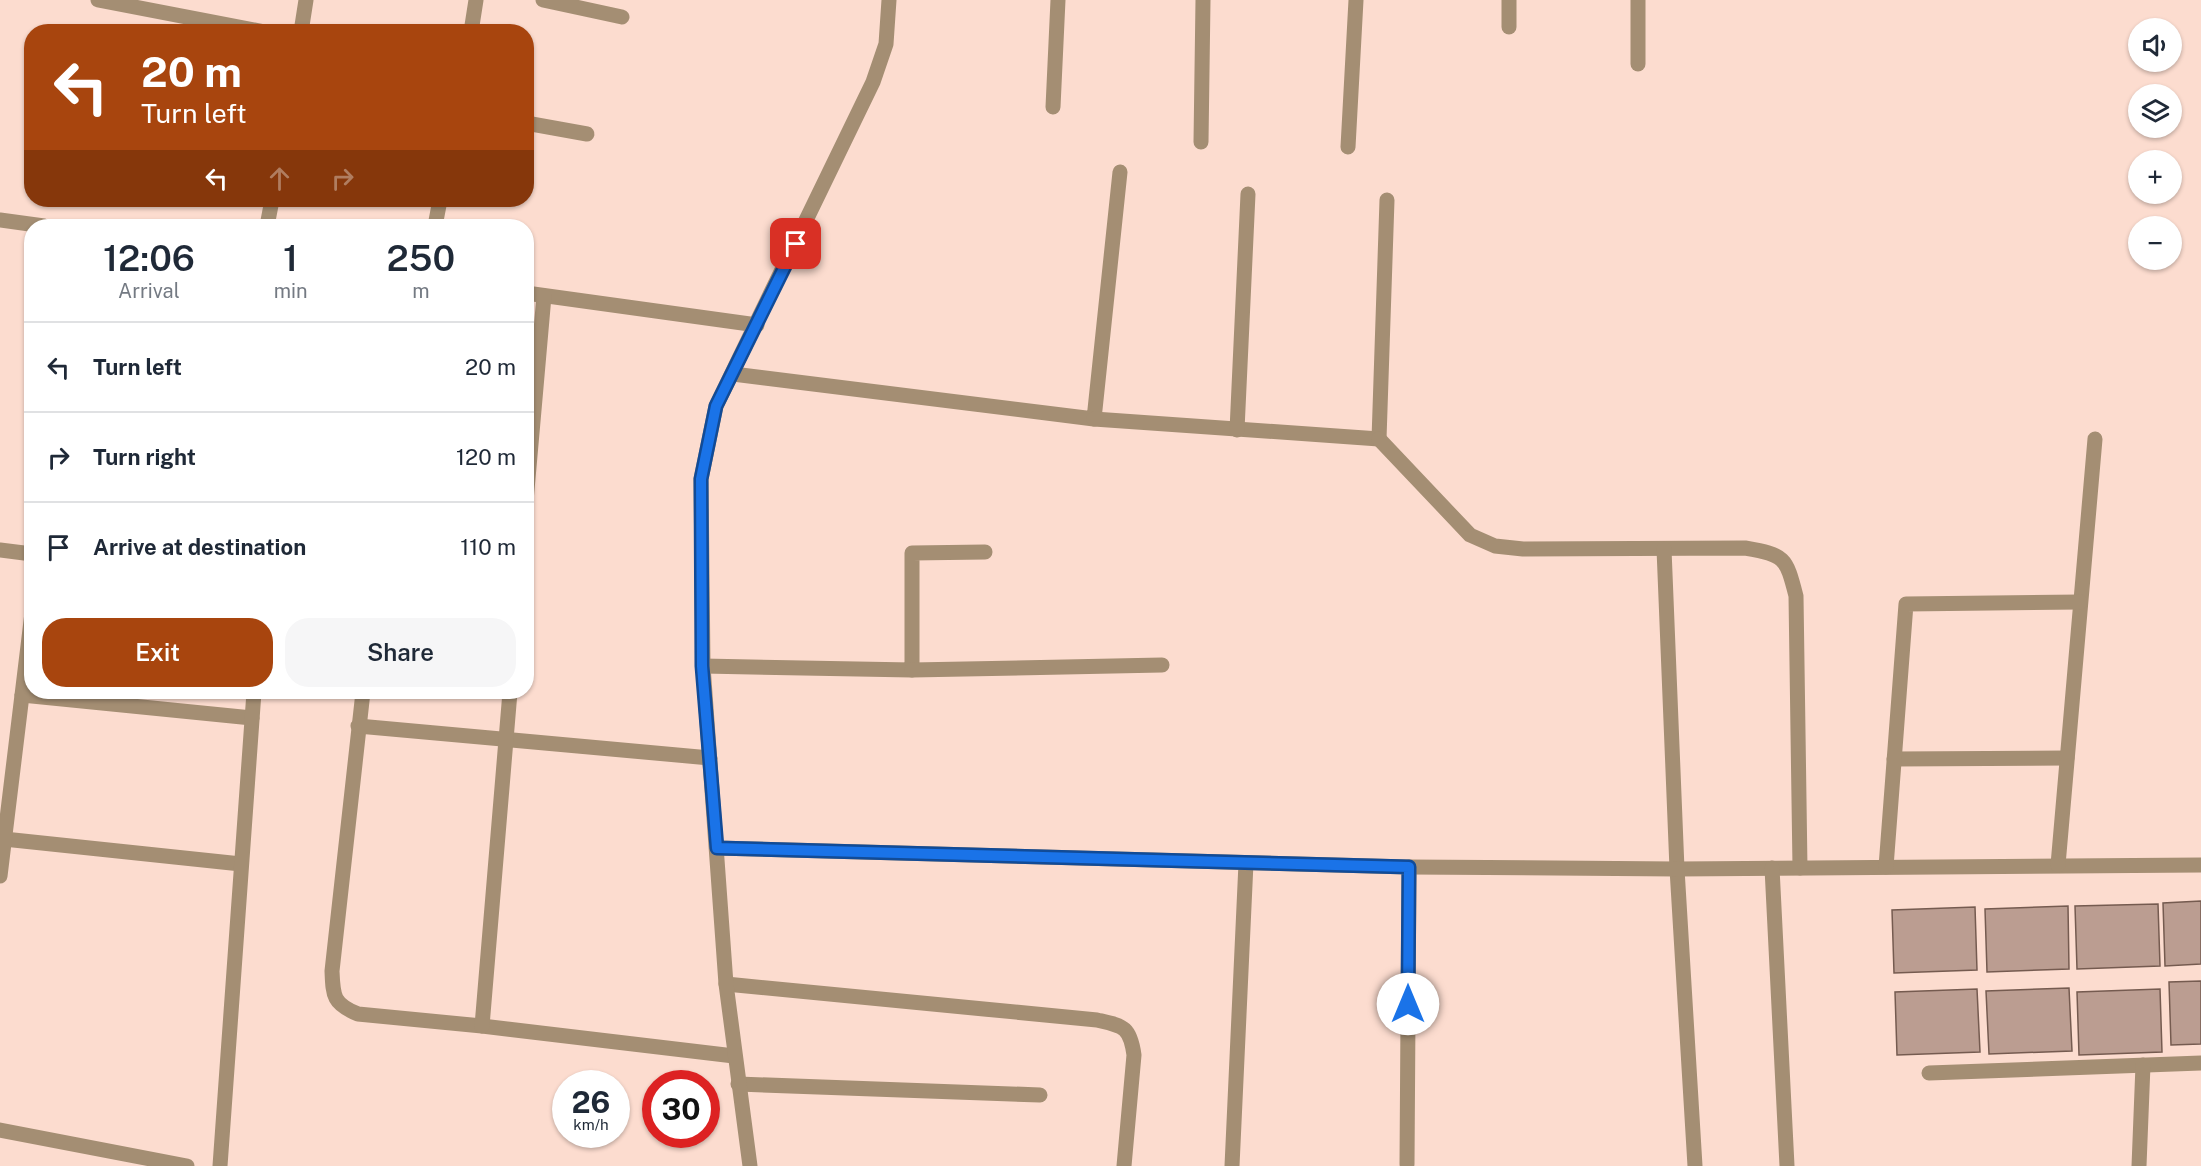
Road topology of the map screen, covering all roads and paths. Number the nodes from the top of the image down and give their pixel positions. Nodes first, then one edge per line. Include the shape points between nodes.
1 (98, 0) edge
2 (306, 0) edge
3 (476, 0) edge
4 (543, 0) edge
5 (889, 0) edge
6 (1058, 0) edge
7 (1203, 0) edge
8 (1356, 0) edge
9 (1509, 0) edge
10 (1638, 0) edge
11 (622, 17) dead end
12 (223, 24) edge
13 (302, 24) edge
14 (472, 24) edge
15 (1509, 27) dead end
16 (1638, 64) dead end
17 (1053, 107) dead end
18 (534, 124) edge
19 (587, 134) dead end
20 (1202, 142) dead end
21 (1348, 147) dead end
22 (1120, 172) dead end
23 (1248, 194) dead end
24 (1387, 200) dead end
25 (0, 220) edge
26 (24, 223) edge
27 (534, 294) edge
28 (544, 296) junction
29 (757, 325) junction
30 (733, 374) junction
31 (534, 410) edge
32 (1094, 419) junction
33 (1237, 430) junction
34 (1379, 439) junction
35 (2095, 439) dead end
36 (1664, 549) junction
37 (0, 550) edge
38 (985, 552) dead end
39 (24, 553) edge
40 (2080, 602) junction
41 (1162, 665) dead end
42 (702, 666) junction
43 (912, 670) junction
44 (24, 673) edge
45 (21, 695) junction
46 (24, 695) edge
47 (61, 699) edge
48 (253, 699) edge
49 (362, 699) edge
50 (509, 699) edge
51 (252, 718) junction
52 (358, 726) junction
53 (506, 740) junction
54 (710, 758) junction
55 (2067, 758) junction
56 (1894, 759) junction
57 (4, 839) junction
58 (717, 848) junction
59 (1246, 863) junction
60 (241, 864) junction
61 (2058, 865) junction
62 (2201, 865) edge
63 (1409, 867) junction
64 (1886, 867) junction
65 (1772, 868) junction
66 (1800, 868) junction
67 (1677, 869) junction
68 (0, 876) edge
69 (726, 984) junction
70 (482, 1026) junction
71 (734, 1056) junction
72 (2201, 1063) edge
73 (2143, 1065) junction
74 (1929, 1073) dead end
75 (738, 1084) junction
76 (1040, 1095) dead end
77 (0, 1130) edge
78 (1407, 1164) dead end
79 (187, 1166) edge
80 (220, 1166) edge
81 (750, 1166) edge
82 (1124, 1166) edge
83 (1232, 1166) edge
84 (1695, 1166) edge
85 (1787, 1166) edge
86 (2139, 1166) edge

1 - 12 street
2 - 13 street
3 - 14 street
4 - 11 street
5 - 29 street via 886,44 873,82
6 - 17 street
7 - 20 street
8 - 21 street
9 - 15 street
10 - 16 street
18 - 19 street
22 - 32 street
23 - 33 street
24 - 34 street
25 - 26 street
27 - 28 street
28 - 29 street
28 - 31 street
29 - 30 street
30 - 32 street
30 - 42 street via 716,406 701,479
32 - 33 street
33 - 34 street
34 - 36 street via 1470,535 1495,546
35 - 40 street
36 - 66 street via 1745,548 1773,553 1788,566 1796,596
36 - 67 street
37 - 39 street
38 - 43 street via 912,552
40 - 55 street
40 - 56 street via 1906,604
41 - 43 street
42 - 43 street
42 - 54 street
44 - 45 street
45 - 46 street
45 - 57 street
47 - 51 street
48 - 51 street
49 - 52 street
50 - 53 street
51 - 60 street
52 - 53 street
52 - 70 street via 332,971 333,995 342,1008 358,1014
53 - 54 street
53 - 70 street
54 - 58 street
55 - 56 street
55 - 61 street
56 - 64 street
57 - 60 street
57 - 68 street
58 - 59 street
58 - 69 street
59 - 63 street
59 - 83 street
60 - 80 street
61 - 62 street
61 - 64 street
63 - 67 street
63 - 78 street
64 - 66 street
65 - 66 street
65 - 67 street
65 - 85 street
67 - 84 street
69 - 71 street
69 - 82 street via 1121,1025 1132,1038 1134,1055
70 - 71 street
71 - 75 street
72 - 73 street
73 - 74 street
73 - 86 street
75 - 76 street
75 - 81 street
77 - 79 street

